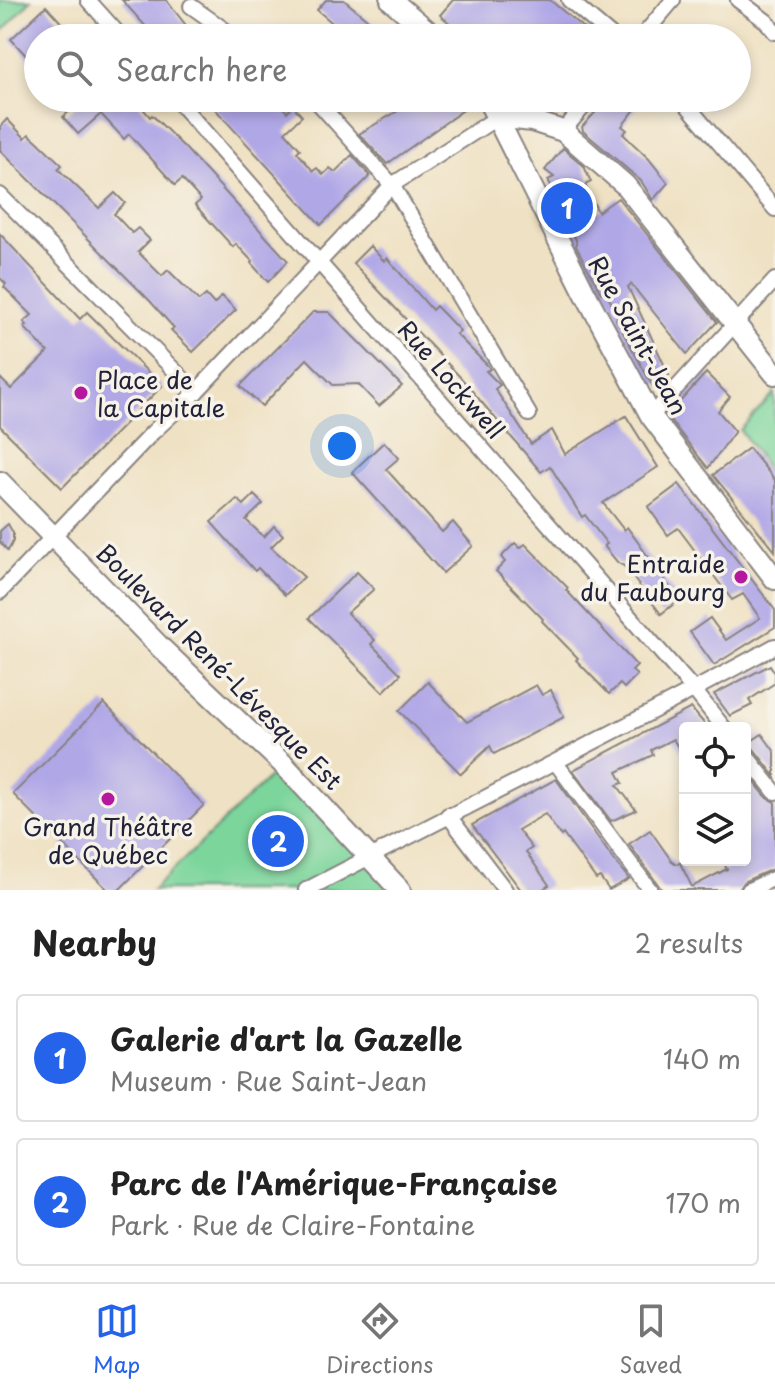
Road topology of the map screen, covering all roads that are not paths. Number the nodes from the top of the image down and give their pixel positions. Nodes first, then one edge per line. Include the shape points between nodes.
1 (88, 0) edge
2 (391, 0) edge
3 (569, 0) edge
4 (673, 0) edge
5 (738, 0) edge
6 (191, 6) dead end
7 (109, 24) edge
8 (216, 24) edge
9 (419, 24) edge
10 (597, 24) edge
11 (653, 24) edge
12 (775, 32) edge
13 (187, 112) edge
14 (327, 112) edge
15 (495, 112) edge
16 (579, 112) edge
17 (693, 112) edge
18 (498, 117) junction
19 (563, 131) junction
20 (392, 185) junction
21 (0, 195) edge
22 (775, 209) edge
23 (321, 262) junction
24 (775, 280) edge
25 (735, 324) junction
26 (775, 374) edge
27 (196, 392) junction
28 (529, 414) dead end
29 (651, 416) junction
30 (0, 482) edge
31 (55, 537) junction
32 (775, 579) edge
33 (0, 592) edge
34 (775, 646) edge
35 (694, 690) junction
36 (719, 722) edge
37 (751, 762) edge
38 (556, 763) junction
39 (775, 792) edge
40 (448, 815) junction
41 (370, 856) junction
42 (775, 878) edge
43 (306, 890) edge
44 (400, 890) edge
45 (505, 890) edge
46 (650, 890) edge
47 (749, 890) edge

1 - 7 street
2 - 9 main road
3 - 10 street
4 - 11 street
5 - 12 street
6 - 8 street
13 - 23 street, Rue Lockwell
14 - 20 street
15 - 18 main road, Rue Saint-Jean
16 - 19 street
17 - 22 street
18 - 19 main road
18 - 20 street
18 - 29 main road, Rue Saint-Jean
19 - 25 main road via 625,185
20 - 23 street
20 - 28 street
21 - 27 street
23 - 27 street
23 - 35 street, Rue Lockwell
24 - 25 street
25 - 26 main road
25 - 29 street
27 - 31 street
29 - 32 main road, Rue Saint-Jean
30 - 31 main road, Boulevard René-Lévesque Est
31 - 33 street
31 - 41 main road, Boulevard René-Lévesque Est
34 - 35 street
35 - 36 street, Rue Lockwell
35 - 38 street
37 - 39 street
38 - 40 street
38 - 46 street
40 - 41 street
40 - 45 street
41 - 43 street
41 - 44 main road, Boulevard René-Lévesque Est
42 - 47 street

